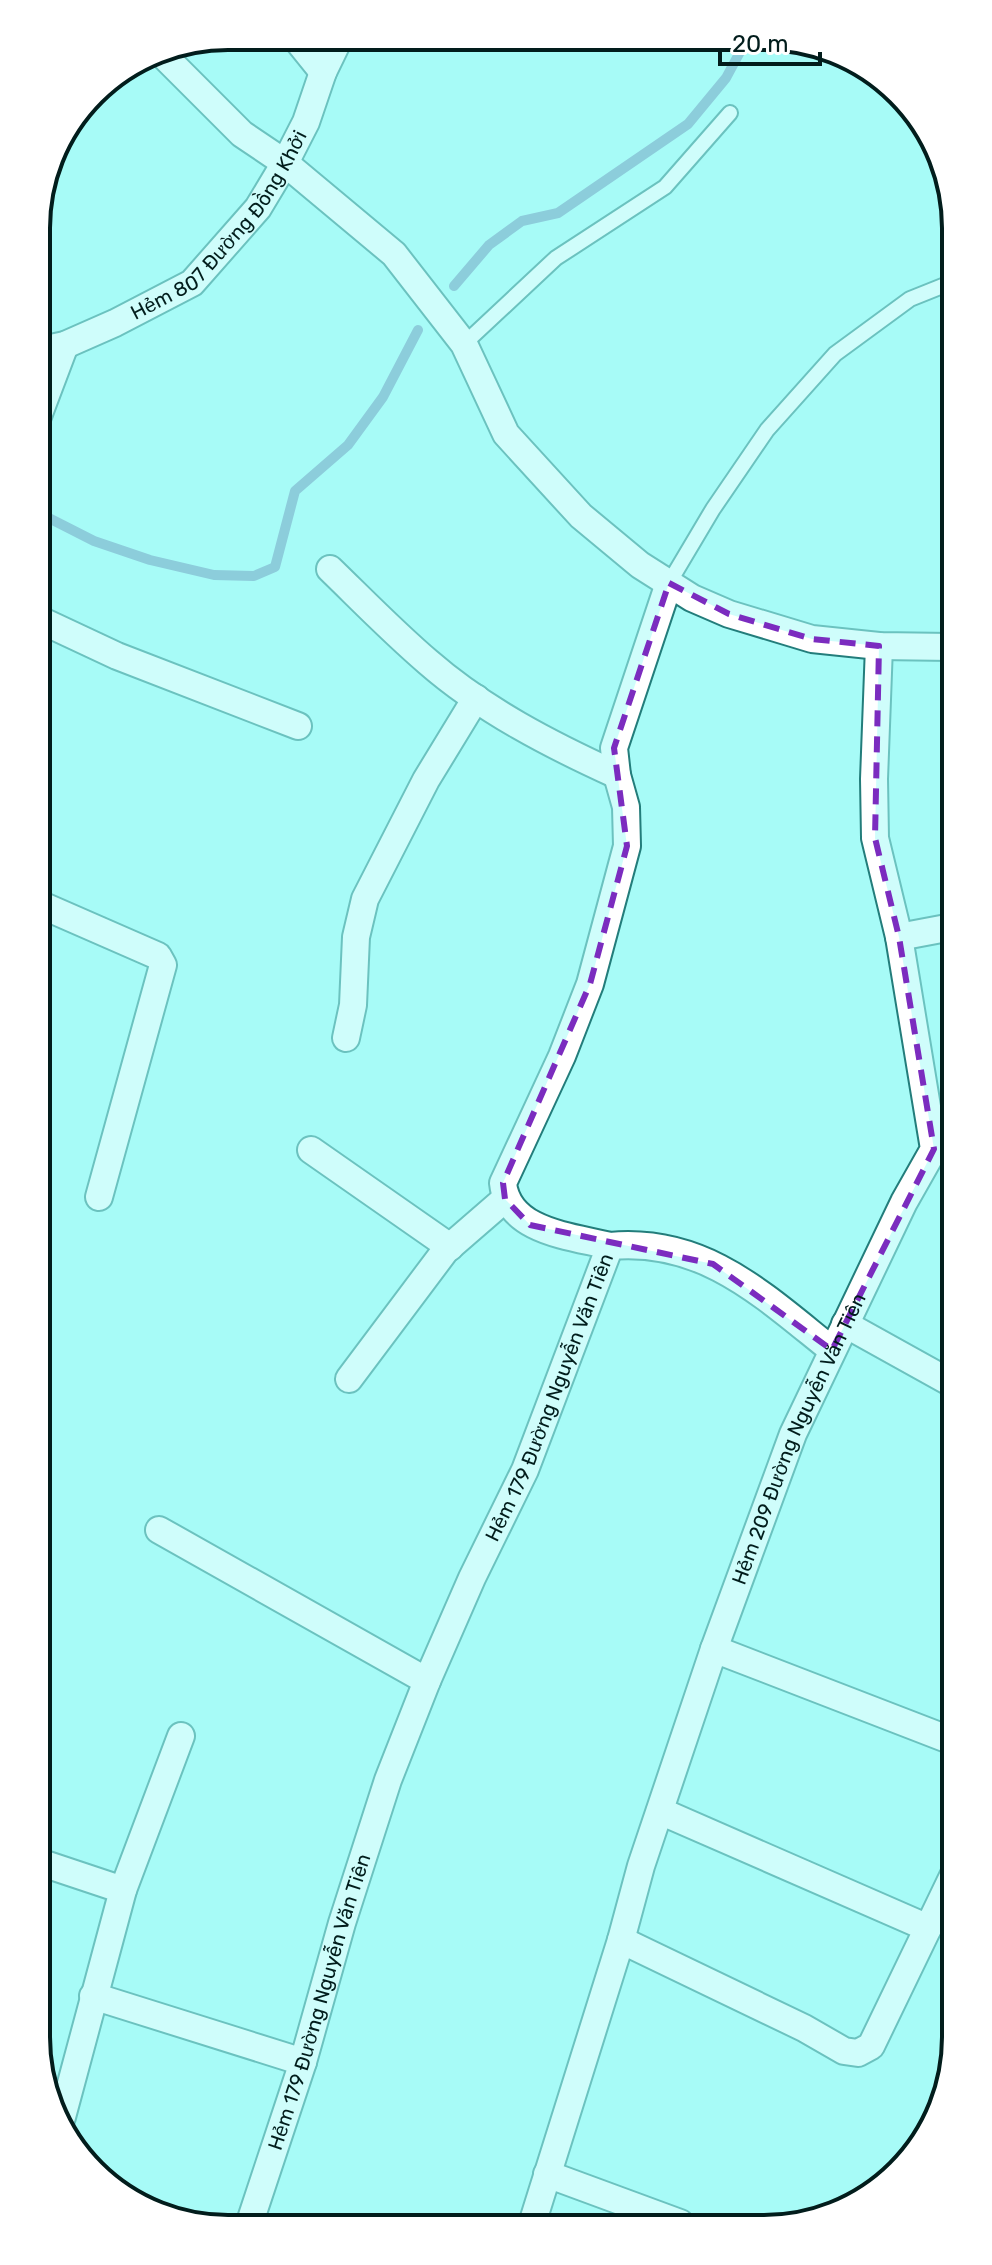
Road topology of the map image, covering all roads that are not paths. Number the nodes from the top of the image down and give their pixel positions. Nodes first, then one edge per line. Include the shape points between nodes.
1 (305, 50) edge
2 (334, 50) edge
3 (169, 61) edge
4 (323, 72) junction
5 (730, 113) dead end
6 (285, 163) junction
7 (942, 286) edge
8 (464, 344) junction
9 (65, 345) junction
10 (50, 348) edge
11 (50, 385) edge
12 (330, 569) dead end
13 (669, 583) junction
14 (50, 625) edge
15 (879, 646) junction
16 (942, 647) edge
17 (476, 698) junction
18 (298, 726) dead end
19 (617, 775) junction
20 (50, 909) edge
21 (942, 929) edge
22 (899, 937) junction
23 (346, 1038) dead end
24 (942, 1148) edge
25 (311, 1150) dead end
26 (942, 1154) edge
27 (99, 1197) dead end
28 (505, 1199) junction
29 (610, 1246) junction
30 (450, 1247) junction
31 (845, 1324) junction
32 (832, 1350) junction
33 (942, 1378) edge
34 (349, 1379) dead end
35 (159, 1530) dead end
36 (714, 1649) junction
37 (427, 1681) junction
38 (181, 1736) dead end
39 (942, 1737) edge
40 (660, 1811) junction
41 (50, 1866) edge
42 (123, 1890) junction
43 (942, 1899) edge
44 (928, 1928) junction
45 (621, 1940) junction
46 (93, 1996) junction
47 (303, 2062) junction
48 (64, 2107) edge
49 (547, 2174) junction
50 (252, 2215) edge
51 (535, 2215) edge
52 (658, 2215) edge

1 - 4 street
2 - 4 street, Hẻm 807 Đường Đồng Khởi
3 - 6 street via 242,134
4 - 6 street, Hẻm 807 Đường Đồng Khởi
5 - 8 lane via 665,187 556,258
6 - 8 street via 394,254
6 - 9 street, Hẻm 807 Đường Đồng Khởi via 258,208 192,283
7 - 13 lane via 910,299 835,354 767,430
8 - 13 street via 506,434 581,516
9 - 10 street, Hẻm 807 Đường Đồng Khởi
9 - 11 street
12 - 17 street via 428,663
13 - 15 street via 729,614 812,639
13 - 19 street via 621,721 614,748
14 - 18 street
15 - 16 street
15 - 22 street, Hẻm 209 Đường Nguyễn Văn Tiên via 875,838
17 - 19 street
17 - 23 street via 426,780 365,899
19 - 28 street via 626,807 627,846 590,984 503,1183
20 - 27 street via 158,956 163,965
21 - 22 street
22 - 24 street, Hẻm 209 Đường Nguyễn Văn Tiên
25 - 30 street
26 - 31 street, Hẻm 209 Đường Nguyễn Văn Tiên via 904,1202
28 - 29 street, Hẻm 179 Đường Nguyễn Văn Tiên via 530,1225
28 - 30 street
29 - 32 street via 631,1244 713,1264 745,1281
29 - 37 street, Hẻm 179 Đường Nguyễn Văn Tiên via 525,1470
30 - 34 street
31 - 32 street, Hẻm 209 Đường Nguyễn Văn Tiên
31 - 33 street
32 - 36 street, Hẻm 209 Đường Nguyễn Văn Tiên via 793,1434
35 - 37 street
36 - 39 street
36 - 40 street, Hẻm 209 Đường Nguyễn Văn Tiên
37 - 47 street, Hẻm 179 Đường Nguyễn Văn Tiên via 388,1780
38 - 42 street
40 - 44 street
40 - 45 street, Hẻm 209 Đường Nguyễn Văn Tiên
41 - 42 street
42 - 46 street
43 - 44 street
44 - 45 street via 871,2046 858,2053 844,2051
45 - 49 street, Hẻm 209 Đường Nguyễn Văn Tiên
46 - 47 street
46 - 48 street
47 - 50 street, Hẻm 179 Đường Nguyễn Văn Tiên
49 - 51 street, Hẻm 209 Đường Nguyễn Văn Tiên
49 - 52 street

